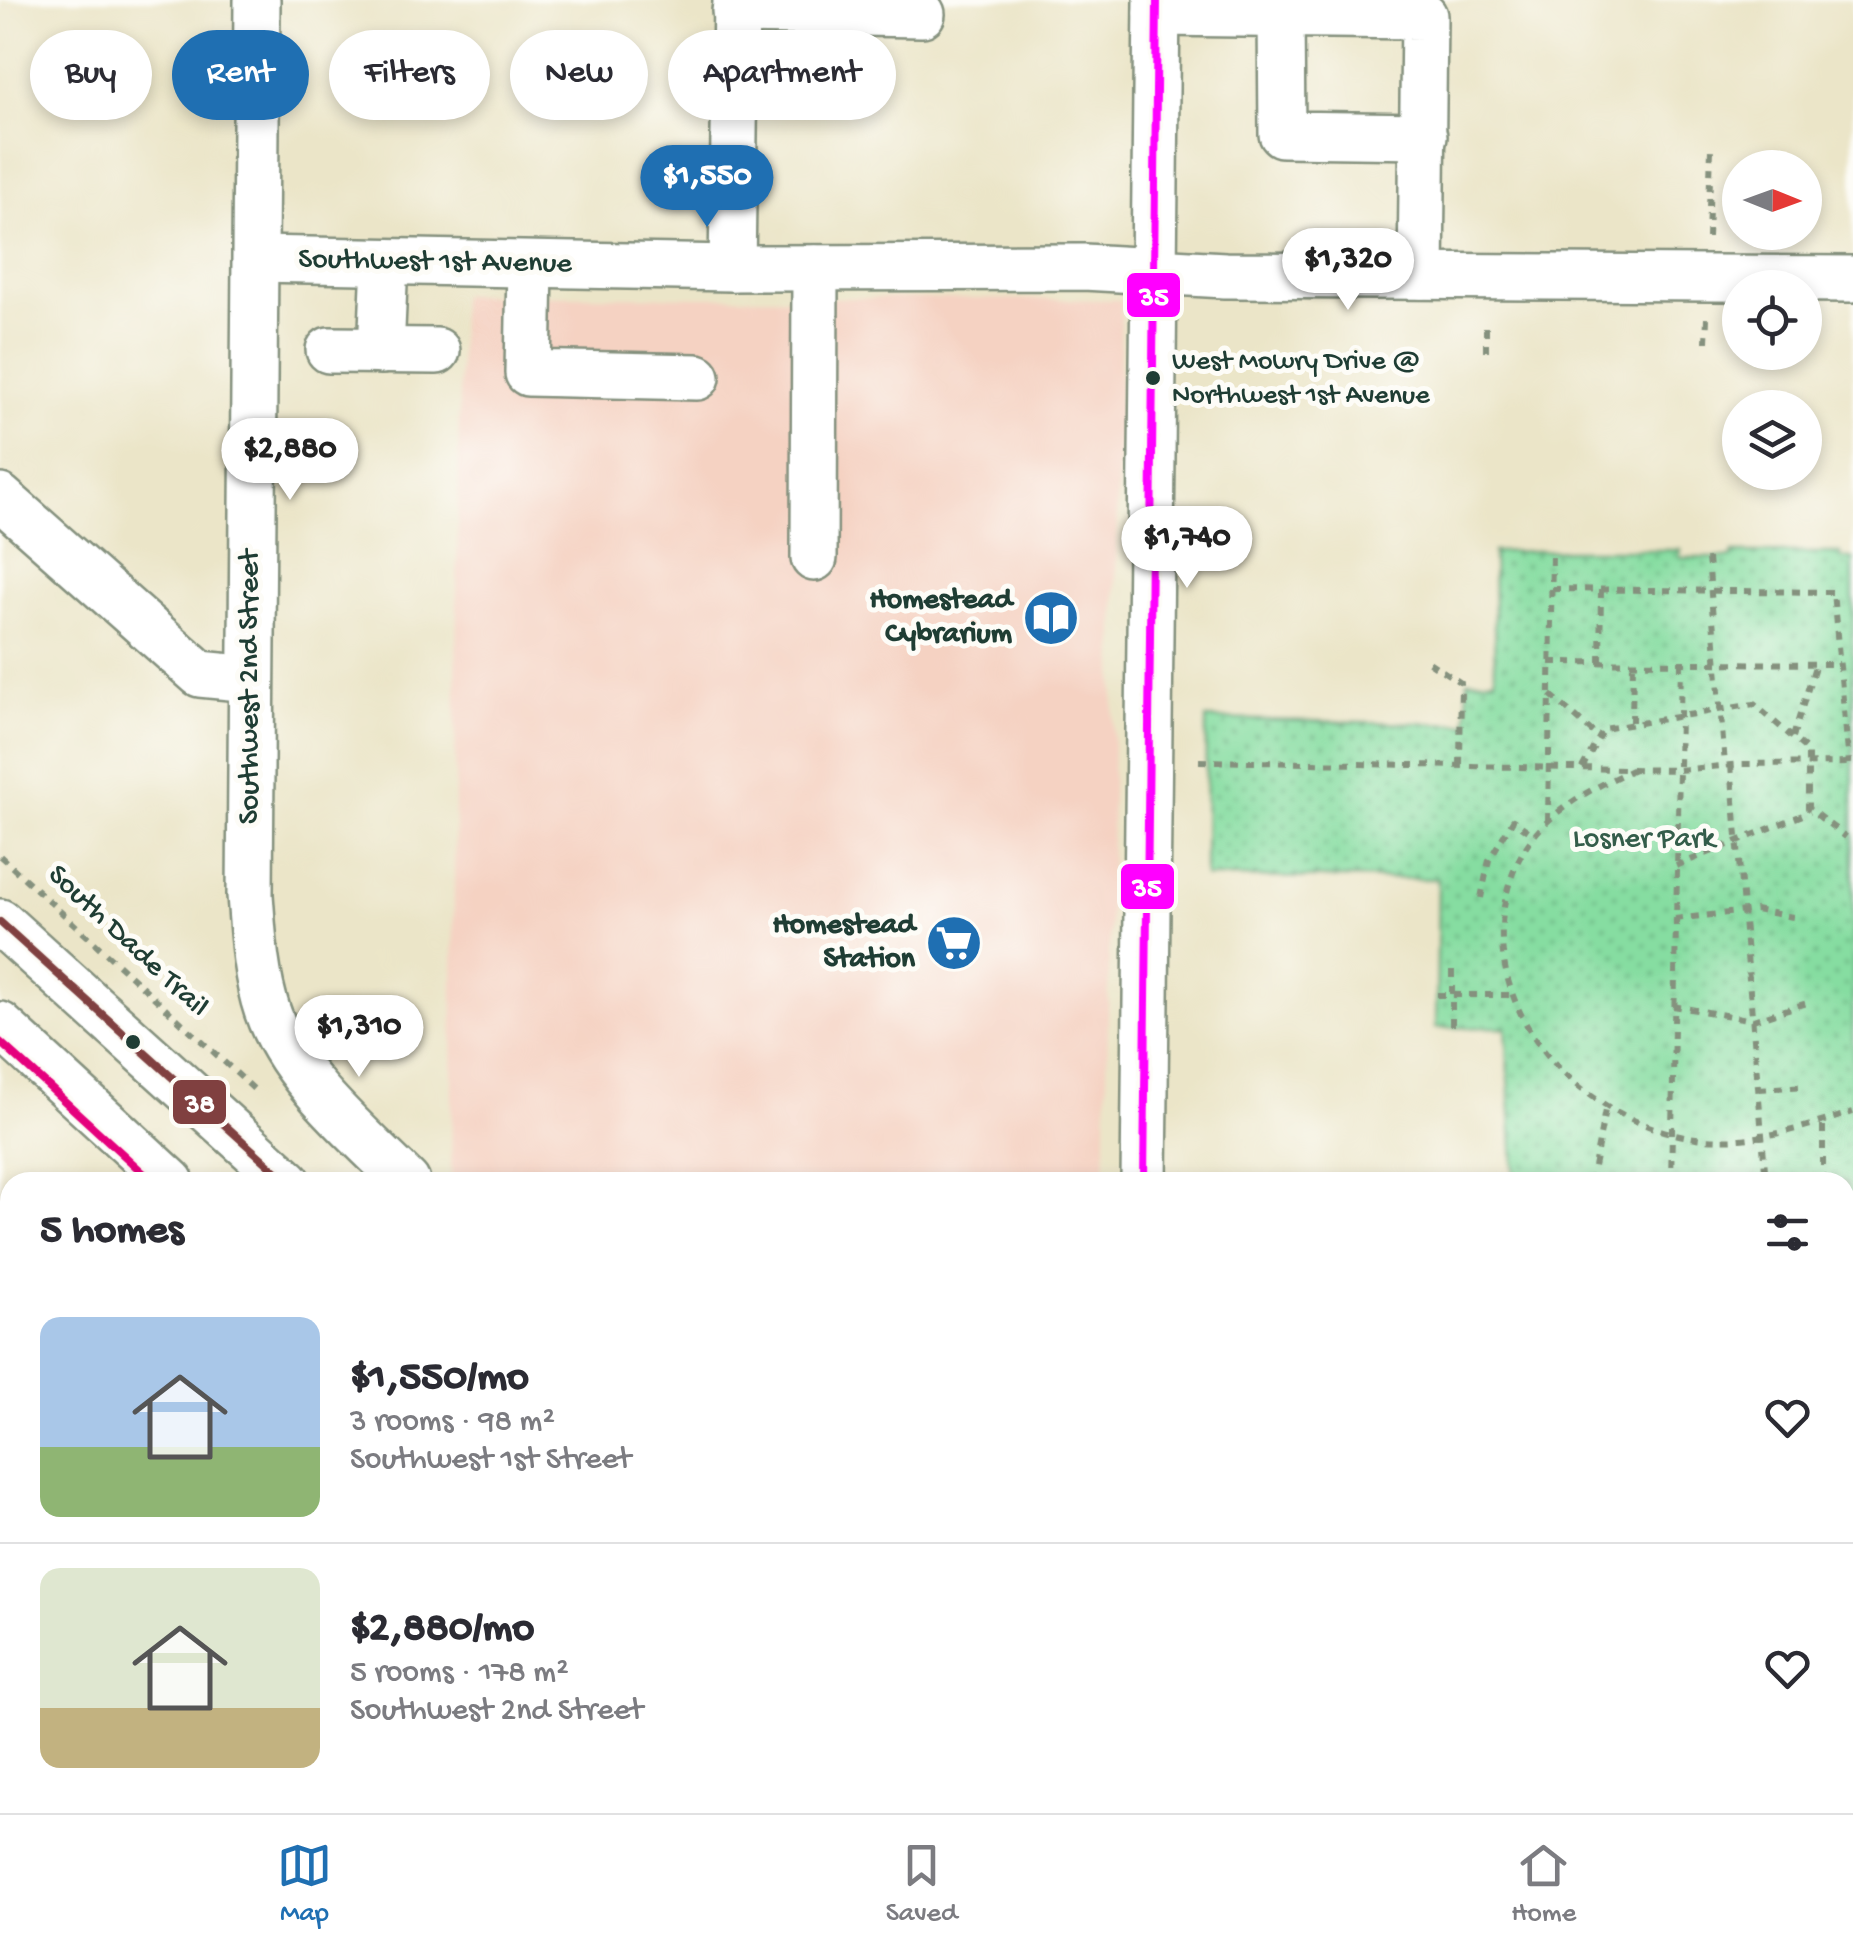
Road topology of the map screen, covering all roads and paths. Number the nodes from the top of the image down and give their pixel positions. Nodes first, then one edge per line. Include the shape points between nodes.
1 (258, 0) edge
2 (736, 5) edge
3 (1157, 7) edge
4 (1439, 8) edge
5 (922, 14) dead end
6 (1281, 15) junction
7 (1424, 136) junction
8 (1711, 150) dead end
9 (1708, 225) dead end
10 (256, 259) junction
11 (385, 262) junction
12 (530, 265) junction
13 (732, 268) junction
14 (815, 268) junction
15 (1155, 270) junction
16 (1421, 276) junction
17 (1853, 279) edge
18 (1486, 326) dead end
19 (328, 350) dead end
20 (437, 350) dead end
21 (381, 351) junction
22 (1486, 351) dead end
23 (696, 377) dead end
24 (0, 497) edge
25 (1552, 552) dead end
26 (814, 558) dead end
27 (1708, 558) dead end
28 (1552, 589) junction
29 (1602, 590) junction
30 (1710, 591) junction
31 (1429, 662) dead end
32 (1550, 662) junction
33 (1600, 662) junction
34 (1633, 662) junction
35 (1681, 663) junction
36 (1716, 663) junction
37 (1816, 663) junction
38 (1839, 664) junction
39 (251, 679) junction
40 (1550, 694) junction
41 (1720, 708) junction
42 (1680, 714) junction
43 (1632, 722) junction
44 (1597, 736) junction
45 (1792, 737) junction
46 (1199, 761) dead end
47 (1851, 764) edge
48 (1728, 765) junction
49 (1808, 765) junction
50 (1460, 766) junction
51 (1548, 768) junction
52 (1582, 768) junction
53 (1634, 769) junction
54 (1678, 770) junction
55 (1810, 812) junction
56 (1548, 822) junction
57 (1534, 835) junction
58 (1846, 837) dead end
59 (1739, 840) junction
60 (0, 856) edge
61 (1676, 866) junction
62 (1482, 898) dead end
63 (1745, 911) junction
64 (1792, 918) dead end
65 (1675, 919) junction
66 (0, 922) edge
67 (1452, 962) dead end
68 (1452, 994) junction
69 (1437, 995) dead end
70 (1512, 995) junction
71 (1807, 1003) dead end
72 (1673, 1006) junction
73 (1753, 1020) junction
74 (0, 1025) edge
75 (1452, 1026) dead end
76 (1806, 1086) dead end
77 (1759, 1088) junction
78 (260, 1095) dead end
79 (1606, 1105) junction
80 (1853, 1112) edge
81 (1823, 1122) junction
82 (1672, 1133) junction
83 (1764, 1136) junction
84 (160, 1172) edge
85 (277, 1172) edge
86 (398, 1172) edge
87 (1144, 1172) edge
88 (1593, 1172) edge
89 (1671, 1172) edge
90 (1766, 1172) edge
91 (1823, 1172) edge

1 - 10 street, Southwest 2nd Street
2 - 5 street
2 - 13 street
3 - 6 street
3 - 15 street
4 - 6 street
4 - 7 street
6 - 7 street via 1282,134
7 - 16 street
8 - 9 path
10 - 11 street, Southwest 1st Avenue
10 - 39 street, Southwest 2nd Street
11 - 12 street, Southwest 1st Avenue
11 - 21 street
12 - 13 street, Southwest 1st Avenue
12 - 23 street via 528,373
13 - 14 street, Southwest 1st Avenue
14 - 15 street, Southwest 1st Avenue
14 - 26 street
15 - 16 street, Southwest 1st Avenue
15 - 87 street
16 - 17 street, Southwest 1st Avenue
18 - 22 path
19 - 21 street
20 - 21 street
24 - 39 street via 200,674
25 - 28 path
27 - 30 path
28 - 29 path
28 - 32 path
29 - 30 path
29 - 33 path
30 - 36 path
30 - 38 path via 1832,592
31 - 50 path via 1461,683
32 - 33 path
32 - 40 path
33 - 34 path
34 - 35 path
34 - 43 path
35 - 36 path
35 - 42 path
36 - 37 path
36 - 41 path
37 - 38 path
37 - 45 path
38 - 47 path
39 - 86 street, Southwest 2nd Street via 250,895 267,1012 309,1082
40 - 44 path
40 - 51 path
41 - 42 path
41 - 45 path via 1754,704
41 - 48 path
42 - 43 path
42 - 54 path
43 - 44 path
44 - 52 path
45 - 49 path via 1808,751
46 - 50 path
47 - 49 path
48 - 49 path
48 - 54 path
48 - 59 path
49 - 55 path
50 - 51 path
51 - 52 path
51 - 56 path
52 - 53 path
53 - 54 path
53 - 56 path via 1595,787
54 - 61 path
55 - 58 path
55 - 59 path
56 - 57 path
57 - 62 path via 1513,820 1489,860
57 - 70 path via 1506,896 1502,954
59 - 61 path
59 - 63 path
60 - 78 path, South Dade Trail
61 - 65 path
63 - 64 path
63 - 65 path
63 - 73 path
65 - 72 path
66 - 85 street
67 - 68 path
68 - 69 path
68 - 70 path
68 - 75 path
70 - 79 path via 1561,1072
71 - 73 path
72 - 73 path
72 - 82 path
73 - 77 path
74 - 84 street
76 - 77 path
77 - 83 path
79 - 82 path
79 - 88 path
80 - 81 path
81 - 83 path
81 - 91 path
82 - 83 path via 1721,1140
82 - 89 path
83 - 90 path

